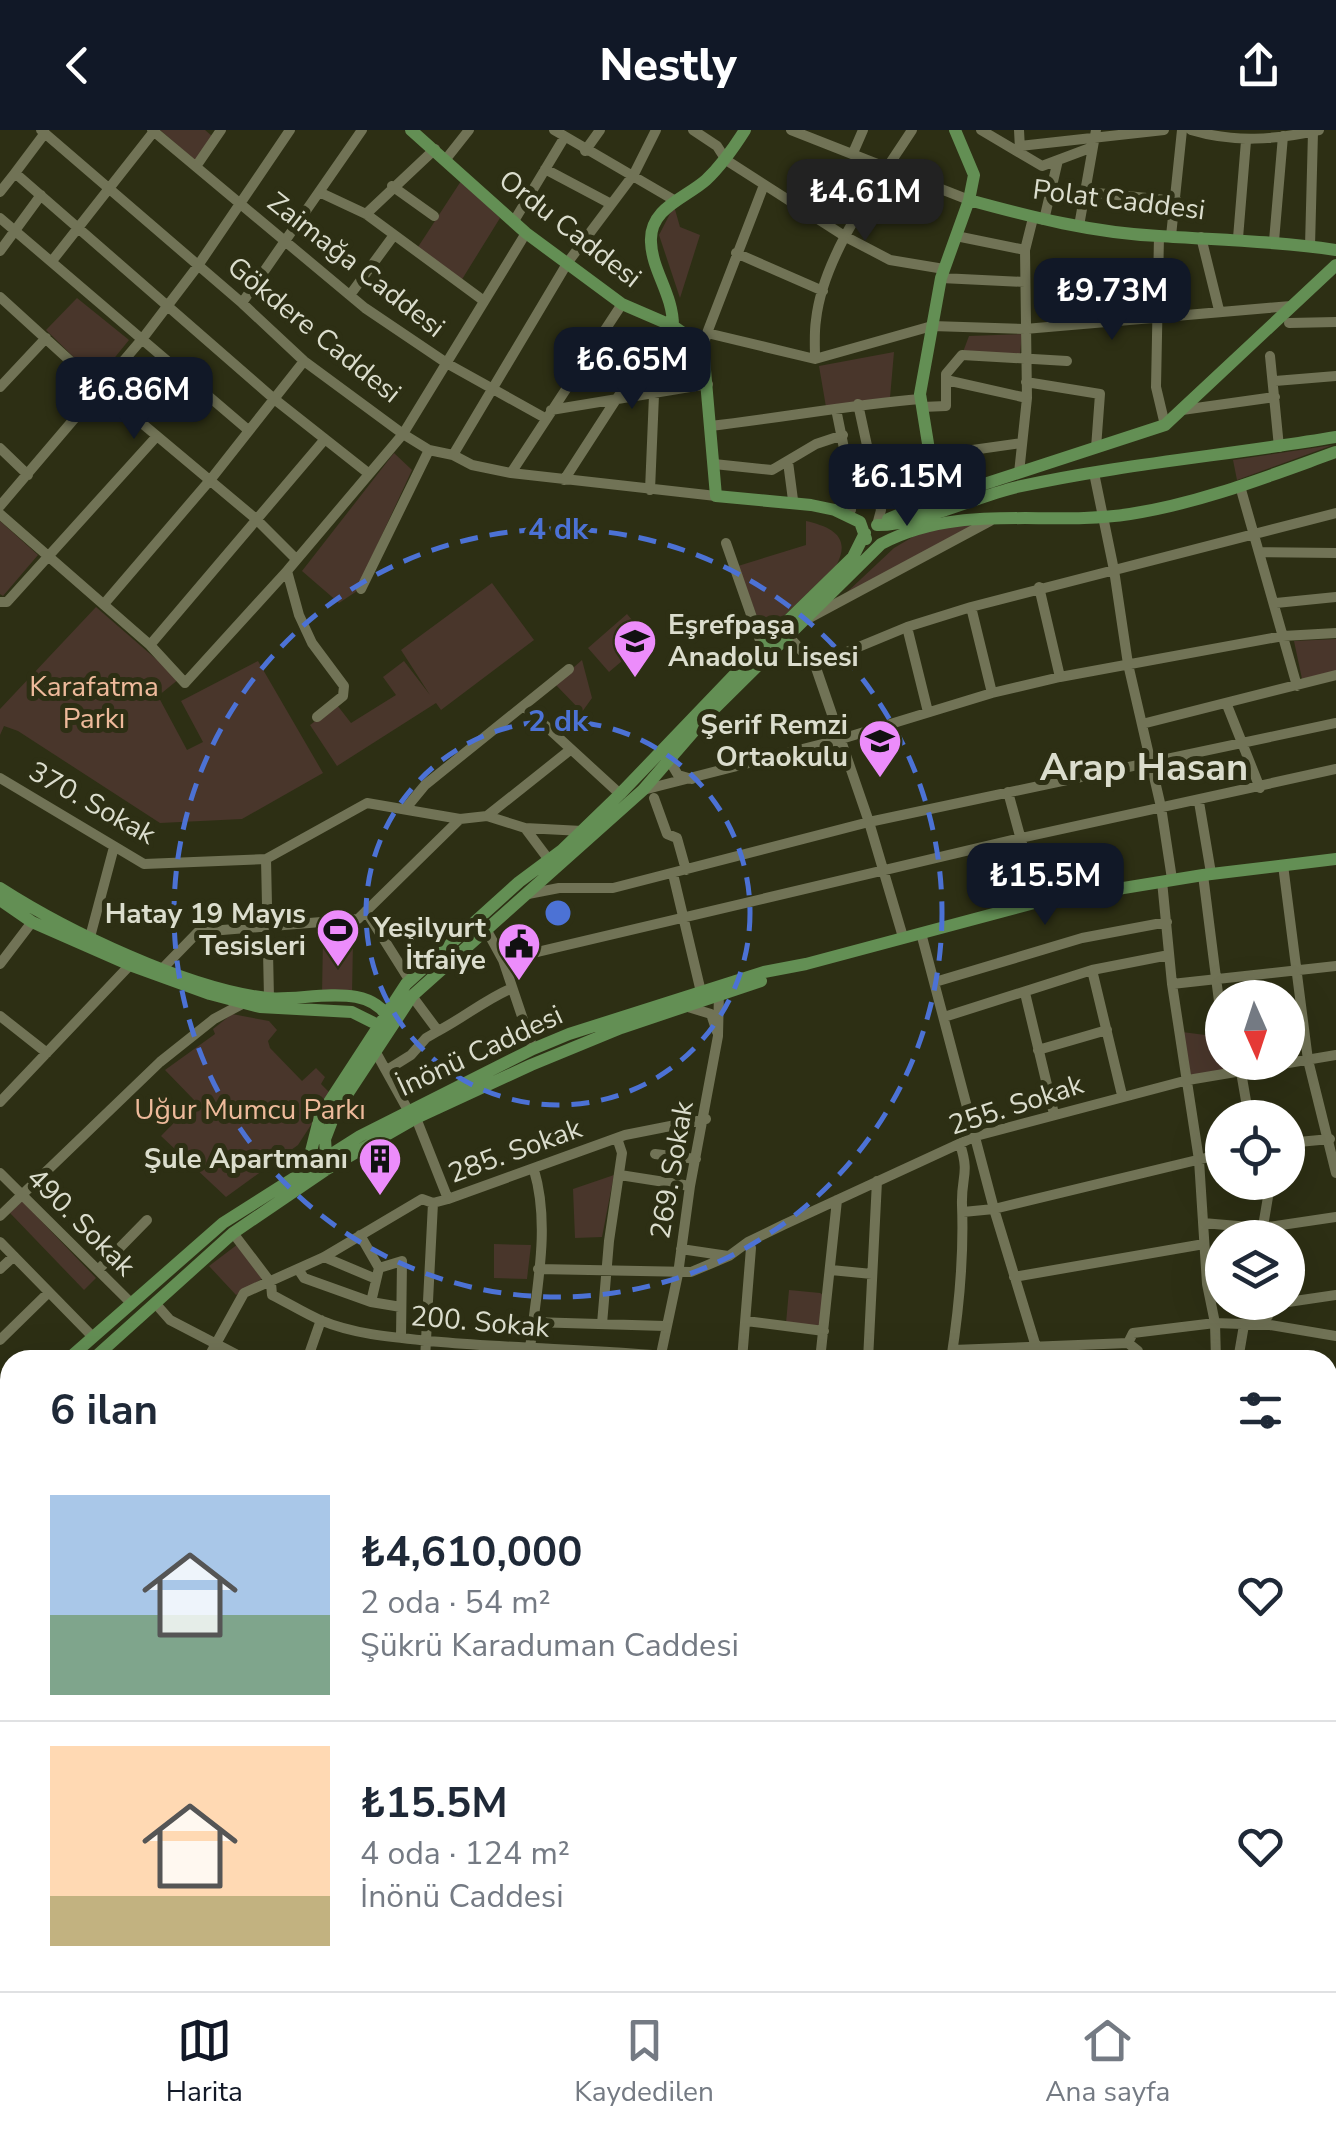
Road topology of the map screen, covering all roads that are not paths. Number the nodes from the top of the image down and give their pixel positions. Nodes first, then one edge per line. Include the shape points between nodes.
1 (221, 130) edge
2 (290, 130) edge
3 (362, 130) edge
4 (411, 130) edge
5 (469, 130) edge
6 (600, 130) edge
7 (656, 130) edge
8 (693, 130) edge
9 (745, 130) edge
10 (791, 130) edge
11 (863, 130) edge
12 (912, 130) edge
13 (956, 130) edge
14 (981, 130) edge
15 (1019, 130) edge
16 (1164, 130) edge
17 (1182, 130) edge
18 (1191, 130) edge
19 (154, 131) edge
20 (1316, 131) edge
21 (43, 132) edge
22 (559, 134) edge
23 (1283, 136) junction
24 (1094, 140) edge
25 (1246, 141) junction
26 (435, 149) junction
27 (1020, 150) junction
28 (585, 151) junction
29 (852, 153) junction
30 (446, 160) junction
31 (726, 160) junction
32 (1058, 160) junction
33 (197, 165) junction
34 (545, 169) junction
35 (886, 170) junction
36 (15, 172) junction
37 (634, 174) junction
38 (764, 184) junction
39 (392, 186) junction
40 (108, 187) junction
41 (0, 192) edge
42 (318, 192) junction
43 (1088, 192) junction
44 (41, 195) junction
45 (674, 200) junction
46 (969, 200) junction
47 (1177, 201) junction
48 (240, 204) junction
49 (611, 204) junction
50 (366, 214) junction
51 (434, 216) dead end
52 (0, 218) edge
53 (1038, 219) junction
54 (514, 221) junction
55 (1080, 226) junction
56 (78, 227) junction
57 (16, 232) junction
58 (526, 233) junction
59 (394, 234) junction
60 (956, 236) junction
61 (1165, 236) junction
62 (846, 237) junction
63 (1202, 237) junction
64 (1238, 238) junction
65 (285, 241) junction
66 (1274, 242) junction
67 (1310, 246) junction
68 (1025, 250) junction
69 (0, 251) edge
70 (1333, 251) edge
71 (736, 254) junction
72 (52, 261) junction
73 (568, 262) junction
74 (1336, 264) edge
75 (197, 267) junction
76 (942, 274) junction
77 (1026, 282) junction
78 (823, 291) junction
79 (350, 295) junction
80 (0, 296) edge
81 (484, 301) junction
82 (242, 303) junction
83 (622, 304) junction
84 (168, 305) junction
85 (1290, 306) junction
86 (1218, 310) junction
87 (1158, 319) junction
88 (1336, 322) edge
89 (1289, 324) dead end
90 (673, 326) junction
91 (932, 326) junction
92 (1025, 329) junction
93 (46, 338) junction
94 (143, 338) junction
95 (705, 340) junction
96 (1270, 356) dead end
97 (1027, 358) junction
98 (815, 359) junction
99 (304, 361) junction
100 (1067, 361) dead end
101 (448, 364) junction
102 (1336, 376) edge
103 (946, 380) junction
104 (1274, 381) junction
105 (1026, 382) junction
106 (708, 384) junction
107 (0, 386) edge
108 (495, 387) junction
109 (101, 390) junction
110 (654, 394) junction
111 (1275, 397) junction
112 (273, 398) junction
113 (617, 398) junction
114 (1027, 398) junction
115 (921, 403) junction
116 (858, 404) junction
117 (836, 409) junction
118 (1182, 410) junction
119 (548, 414) junction
120 (710, 426) junction
121 (1164, 426) junction
122 (247, 429) junction
123 (403, 434) junction
124 (842, 434) junction
125 (158, 436) junction
126 (1336, 437) edge
127 (325, 439) junction
128 (1022, 443) junction
129 (1279, 447) junction
130 (0, 448) edge
131 (1096, 448) junction
132 (429, 450) junction
133 (1336, 452) edge
134 (453, 455) junction
135 (930, 456) junction
136 (788, 462) junction
137 (714, 464) junction
138 (368, 473) junction
139 (511, 473) junction
140 (1094, 473) junction
141 (1020, 474) junction
142 (28, 475) junction
143 (211, 479) junction
144 (564, 480) junction
145 (1240, 486) junction
146 (650, 490) junction
147 (716, 496) junction
148 (793, 500) junction
149 (932, 501) junction
150 (776, 503) junction
151 (0, 510) edge
152 (852, 513) junction
153 (1336, 513) edge
154 (919, 516) junction
155 (997, 517) junction
156 (256, 518) junction
157 (1102, 518) junction
158 (871, 529) junction
159 (907, 531) junction
160 (1253, 534) junction
161 (726, 543) dead end
162 (881, 544) junction
163 (858, 550) junction
164 (1259, 552) junction
165 (1336, 553) edge
166 (48, 558) junction
167 (296, 559) junction
168 (288, 570) junction
169 (1114, 570) junction
170 (1040, 587) junction
171 (360, 589) dead end
172 (1336, 597) edge
173 (0, 602) edge
174 (104, 604) junction
175 (1276, 604) junction
176 (971, 607) junction
177 (806, 620) junction
178 (907, 627) junction
179 (1336, 633) edge
180 (788, 636) junction
181 (1283, 636) junction
182 (150, 646) junction
183 (762, 646) junction
184 (1128, 664) junction
185 (815, 665) junction
186 (569, 668) dead end
187 (1336, 675) edge
188 (1060, 677) junction
189 (1297, 686) junction
190 (992, 693) junction
191 (1227, 705) junction
192 (524, 706) junction
193 (928, 712) junction
194 (316, 717) dead end
195 (1336, 723) edge
196 (1142, 724) junction
197 (838, 740) junction
198 (1242, 745) junction
199 (570, 750) junction
200 (672, 756) junction
201 (1149, 764) junction
202 (1336, 769) edge
203 (0, 778) edge
204 (693, 779) junction
205 (1260, 788) junction
206 (1008, 792) junction
207 (620, 794) junction
208 (648, 794) junction
209 (1199, 802) junction
210 (1160, 807) junction
211 (406, 808) junction
212 (487, 816) junction
213 (460, 819) junction
214 (869, 822) junction
215 (525, 828) junction
216 (582, 832) junction
217 (1021, 838) junction
218 (114, 846) junction
219 (266, 859) junction
220 (1336, 859) edge
221 (549, 860) junction
222 (1283, 865) junction
223 (686, 870) junction
224 (883, 872) junction
225 (673, 874) junction
226 (1207, 874) junction
227 (1167, 880) junction
228 (0, 888) edge
229 (528, 894) junction
230 (0, 900) edge
231 (1038, 902) junction
232 (366, 911) junction
233 (684, 919) junction
234 (32, 922) junction
235 (1167, 922) junction
236 (269, 928) junction
237 (486, 930) junction
238 (921, 932) junction
239 (903, 937) junction
240 (90, 938) junction
241 (1169, 954) junction
242 (503, 960) junction
243 (0, 964) edge
244 (130, 965) junction
245 (1336, 966) edge
246 (163, 968) junction
247 (1092, 970) junction
248 (1298, 971) junction
249 (1216, 979) junction
250 (935, 982) junction
251 (1172, 984) junction
252 (409, 987) junction
253 (512, 988) junction
254 (719, 991) junction
255 (701, 992) junction
256 (1026, 992) junction
257 (210, 994) junction
258 (360, 996) junction
259 (269, 998) junction
260 (242, 1004) junction
261 (687, 1007) junction
262 (0, 1016) edge
263 (944, 1017) junction
264 (214, 1019) junction
265 (379, 1028) junction
266 (1107, 1030) junction
267 (438, 1031) junction
268 (718, 1036) junction
269 (533, 1049) junction
270 (1038, 1050) junction
271 (47, 1053) junction
272 (1336, 1055) edge
273 (1305, 1060) edge
274 (1308, 1060) junction
275 (387, 1070) junction
276 (1205, 1076) edge
277 (1188, 1080) junction
278 (1122, 1096) junction
279 (0, 1102) edge
280 (334, 1113) junction
281 (1054, 1114) junction
282 (413, 1115) junction
283 (705, 1119) junction
284 (360, 1136) junction
285 (976, 1136) junction
286 (617, 1138) junction
287 (1330, 1139) junction
288 (1305, 1141) edge
289 (960, 1144) junction
290 (314, 1146) junction
291 (655, 1154) dead end
292 (1205, 1158) edge
293 (696, 1159) junction
294 (1199, 1160) junction
295 (324, 1162) junction
296 (305, 1170) junction
297 (534, 1170) junction
298 (0, 1173) edge
299 (1336, 1173) edge
300 (620, 1175) junction
301 (877, 1181) junction
302 (690, 1186) junction
303 (23, 1194) junction
304 (448, 1199) junction
305 (836, 1200) junction
306 (433, 1203) junction
307 (994, 1208) junction
308 (963, 1212) junction
309 (0, 1216) edge
310 (1336, 1217) edge
311 (147, 1220) dead end
312 (1204, 1222) joint
313 (1305, 1224) edge
314 (233, 1233) junction
315 (360, 1235) junction
316 (0, 1242) edge
317 (748, 1242) junction
318 (1204, 1244) junction
319 (681, 1250) junction
320 (13, 1256) junction
321 (729, 1256) junction
322 (324, 1257) junction
323 (0, 1269) edge
324 (298, 1269) junction
325 (98, 1270) junction
326 (538, 1270) junction
327 (831, 1270) junction
328 (378, 1273) junction
329 (606, 1273) junction
330 (678, 1274) junction
331 (872, 1274) junction
332 (1014, 1278) junction
333 (271, 1283) junction
334 (48, 1293) junction
335 (1336, 1295) edge
336 (1305, 1299) edge
337 (371, 1302) junction
338 (130, 1303) junction
339 (155, 1304) junction
340 (402, 1308) junction
341 (321, 1320) junction
342 (1269, 1321) joint
343 (532, 1322) junction
344 (746, 1322) junction
345 (1215, 1323) junction
346 (602, 1324) junction
347 (1244, 1325) junction
348 (665, 1326) junction
349 (824, 1331) junction
350 (92, 1336) junction
351 (1336, 1336) edge
352 (400, 1338) junction
353 (0, 1340) edge
354 (426, 1340) junction
355 (1128, 1343) junction
356 (217, 1345) junction
357 (1037, 1348) junction
358 (77, 1350) edge
359 (103, 1350) edge
360 (214, 1350) edge
361 (227, 1350) edge
362 (310, 1350) edge
363 (426, 1350) edge
364 (495, 1350) edge
365 (529, 1350) edge
366 (661, 1350) edge
367 (743, 1350) edge
368 (821, 1350) edge
369 (868, 1350) edge
370 (952, 1350) edge
371 (1013, 1350) edge
372 (1136, 1350) edge
373 (1216, 1350) edge
374 (1240, 1350) edge

1 - 33 street
2 - 48 street
3 - 42 street
4 - 26 main road, Ordu Caddesi
5 - 30 street
6 - 28 street
7 - 37 street
8 - 31 street
9 - 31 main road
10 - 29 street, Polat Caddesi
11 - 29 street
12 - 35 street
13 - 46 main road via 974,175
14 - 27 street
15 - 27 street
16 - 24 street
17 - 47 street
18 - 25 street
19 - 33 street, Zaimağa Caddesi
19 - 40 street
20 - 23 street
20 - 67 street
21 - 36 street
21 - 40 street, Gökdere Caddesi
22 - 28 street
22 - 34 street
23 - 25 street
23 - 66 street
24 - 27 street
24 - 32 street
24 - 43 street
25 - 64 street
26 - 30 main road, Ordu Caddesi
26 - 39 street
27 - 32 street via 1042,166
28 - 37 street
29 - 35 street, Polat Caddesi
30 - 54 main road, Ordu Caddesi
31 - 38 street
31 - 45 main road
32 - 53 street
33 - 48 street, Zaimağa Caddesi
34 - 49 street
34 - 54 street
35 - 46 street, Polat Caddesi
35 - 62 street
36 - 41 street
36 - 44 street
37 - 45 street
37 - 49 street
38 - 62 street
38 - 71 street
39 - 50 street
39 - 51 street
40 - 56 street
40 - 75 street, Gökdere Caddesi
42 - 50 street
42 - 65 street
43 - 47 street
43 - 55 street
44 - 56 street
44 - 57 street
45 - 90 main road via 651,230 650,246 672,302
46 - 53 main road, Polat Caddesi
46 - 60 main road
47 - 61 street
48 - 65 street, Zaimağa Caddesi
48 - 75 street
49 - 73 street
50 - 59 street
52 - 57 street
53 - 55 main road, Polat Caddesi
53 - 68 street
54 - 58 main road, Ordu Caddesi
55 - 61 main road, Polat Caddesi
56 - 72 street
56 - 84 street
57 - 69 street
57 - 72 street
58 - 73 main road, Ordu Caddesi
58 - 81 street
59 - 79 street
59 - 81 street
60 - 68 street
60 - 76 main road
61 - 63 main road, Polat Caddesi
61 - 87 street
62 - 76 street via 890,260
62 - 78 street
63 - 64 main road, Polat Caddesi
63 - 86 street
64 - 66 main road, Polat Caddesi
65 - 79 street, Zaimağa Caddesi
65 - 82 street
66 - 67 main road, Polat Caddesi
67 - 70 main road, Polat Caddesi
68 - 77 street
71 - 78 street
71 - 95 street
72 - 94 street
73 - 83 main road, Ordu Caddesi
73 - 108 street
74 - 85 main road
75 - 82 street, Gökdere Caddesi
75 - 84 street
76 - 77 street
76 - 91 main road
77 - 92 street
78 - 98 street
79 - 101 street, Zaimağa Caddesi
80 - 93 street
81 - 101 street
82 - 99 street, Gökdere Caddesi
83 - 90 main road, Ordu Caddesi
83 - 119 street
84 - 94 street
84 - 112 street
85 - 86 street, Ordu Caddesi
85 - 118 main road
86 - 87 street, Ordu Caddesi
87 - 92 street, Ordu Caddesi
87 - 121 street via 1156,387
88 - 89 street
90 - 95 main road, Ordu Caddesi
90 - 113 street
91 - 92 street, Ordu Caddesi
91 - 98 street, Ordu Caddesi
91 - 115 main road
92 - 97 street
93 - 107 street
93 - 109 street
94 - 109 street
94 - 122 street
95 - 98 street, Ordu Caddesi
95 - 106 main road
96 - 104 street
97 - 100 street
97 - 103 street via 962,355
97 - 105 street
99 - 112 street
99 - 123 street, Gökdere Caddesi
101 - 108 street, Zaimağa Caddesi
101 - 123 street
102 - 104 street
103 - 114 street
103 - 115 street via 946,406
104 - 111 street
105 - 114 street
105 - 131 street via 1100,394
106 - 110 street
106 - 120 main road
108 - 119 street, Zaimağa Caddesi
108 - 134 street
109 - 125 street
109 - 142 street
110 - 113 street
110 - 146 street
111 - 118 street
111 - 129 street
112 - 122 street
112 - 127 street
113 - 119 street
113 - 144 street
114 - 128 street
115 - 116 street
115 - 135 main road
116 - 117 street
116 - 158 street via 881,510
117 - 120 street
117 - 124 street
118 - 121 main road
119 - 139 street
120 - 137 main road
121 - 131 main road
122 - 143 street
123 - 132 street, Gökdere Caddesi
123 - 138 street
124 - 136 street
124 - 152 street
125 - 143 street
125 - 166 street
126 - 129 main road
127 - 138 street
127 - 156 street
128 - 135 street
128 - 141 street
129 - 140 main road
130 - 142 street
131 - 141 main road
132 - 134 street, Gökdere Caddesi
132 - 171 street
133 - 145 main road
134 - 139 street, Gökdere Caddesi
135 - 149 main road
136 - 137 street via 772,470
136 - 148 street
137 - 147 main road
138 - 167 street
139 - 144 street, Gökdere Caddesi
140 - 154 main road
140 - 157 street
141 - 149 main road
142 - 151 street
143 - 156 street
143 - 174 street
144 - 146 street, Gökdere Caddesi
145 - 157 main road
145 - 160 street
146 - 147 street, Gökdere Caddesi
147 - 150 main road, Gökdere Caddesi
148 - 150 main road, Gökdere Caddesi
148 - 152 main road, Gökdere Caddesi
149 - 154 main road
149 - 158 main road
150 - 152 main road, Gökdere Caddesi
151 - 166 street
152 - 158 main road, Gökdere Caddesi
152 - 163 main road
153 - 160 street
154 - 158 main road
154 - 159 main road
155 - 157 main road
155 - 159 main road
155 - 177 street
156 - 167 street
156 - 182 street
157 - 169 street
158 - 162 main road via 886,531
158 - 163 main road
159 - 162 main road
160 - 164 street
160 - 169 street
161 - 183 street
162 - 177 main road
163 - 183 main road
164 - 165 street
164 - 175 street
166 - 173 street
166 - 174 street
167 - 168 street
168 - 182 street via 184,683
168 - 194 street via 298,615 344,686 344,700
169 - 170 street
169 - 184 street
170 - 176 street
170 - 188 street
172 - 175 street
174 - 182 street
175 - 181 street
176 - 178 street
176 - 190 street
177 - 180 main road
178 - 185 street
178 - 193 street
179 - 181 street
180 - 185 street
180 - 200 main road
181 - 184 street
181 - 189 street
183 - 207 main road
184 - 188 street
184 - 196 street
185 - 197 street
186 - 192 street
187 - 189 street
188 - 190 street
189 - 191 street
190 - 193 street
191 - 196 street
191 - 198 street
192 - 199 street
192 - 211 street
193 - 197 street
195 - 198 street
196 - 201 street
197 - 204 street
197 - 214 street
198 - 201 street
198 - 205 street
199 - 207 street
199 - 212 street
200 - 204 street via 678,774
200 - 208 main road
201 - 206 street
201 - 210 street
202 - 205 street
203 - 218 street, 370. Sokak
204 - 208 street
205 - 209 street
206 - 214 street
206 - 217 street
207 - 216 main road
208 - 223 street via 667,834 676,838
208 - 229 main road
209 - 210 street
209 - 226 street
210 - 217 street
210 - 227 street
211 - 213 street, 370. Sokak
211 - 219 street, 370. Sokak via 368,803
212 - 213 street, 370. Sokak
212 - 215 street, 370. Sokak
213 - 232 street
214 - 223 street
214 - 224 street
215 - 216 street, 370. Sokak
215 - 221 street
216 - 221 main road
217 - 224 street
217 - 231 street
218 - 219 street, 370. Sokak via 144,864
218 - 240 street
219 - 236 street
220 - 222 main road, İnönü Caddesi
221 - 252 main road via 436,954
222 - 226 main road, İnönü Caddesi
222 - 248 street
223 - 225 street
224 - 233 street
224 - 239 street
225 - 229 street via 613,888
225 - 233 street
226 - 227 main road, İnönü Caddesi
226 - 249 street
227 - 231 main road, İnönü Caddesi
227 - 235 street
228 - 240 main road
229 - 237 main road
230 - 234 main road
231 - 238 main road, İnönü Caddesi
232 - 236 street via 358,919
232 - 252 street
233 - 242 street
233 - 255 street
234 - 243 street
234 - 244 main road
235 - 241 street
235 - 250 street via 1082,938
236 - 246 street via 198,932
236 - 259 street
237 - 242 street
237 - 252 main road
238 - 239 main road, İnönü Caddesi
238 - 250 street
239 - 254 main road, İnönü Caddesi
240 - 246 main road
241 - 247 street
241 - 251 street
242 - 253 street
244 - 257 main road
244 - 271 street
245 - 248 street
246 - 259 main road
247 - 256 street
247 - 266 street
248 - 249 street
248 - 274 street
249 - 251 street
250 - 263 street
251 - 277 street
252 - 258 main road
252 - 265 main road
252 - 267 street
253 - 267 street
253 - 269 street
254 - 255 main road, İnönü Caddesi
254 - 261 main road, İnönü Caddesi
254 - 268 street, 269. Sokak
255 - 269 main road, İnönü Caddesi
256 - 263 street
256 - 270 street
257 - 260 main road
257 - 264 street
258 - 259 main road
258 - 265 main road via 378,1003
260 - 264 street
260 - 265 main road via 352,1012
261 - 268 street via 711,1014
261 - 282 main road, İnönü Caddesi via 620,1028
262 - 271 street
263 - 285 street
264 - 303 street
265 - 275 street
265 - 280 main road
265 - 290 main road via 320,1116
266 - 270 street
266 - 278 street
267 - 275 street
268 - 283 street, 269. Sokak
269 - 282 main road, İnönü Caddesi
270 - 281 street
271 - 279 street
272 - 274 street, 255. Sokak
273 - 274 street, 255. Sokak
274 - 287 street
275 - 282 street
276 - 277 street, 255. Sokak
277 - 278 street, 255. Sokak
277 - 294 street
278 - 281 street, 255. Sokak
280 - 284 main road via 339,1132
280 - 295 main road
281 - 285 street, 255. Sokak
282 - 284 main road, İnönü Caddesi
282 - 295 main road, İnönü Caddesi
282 - 304 street
283 - 286 street, 285. Sokak
283 - 293 street, 269. Sokak
284 - 295 main road, İnönü Caddesi
285 - 289 street, 255. Sokak
285 - 307 street
286 - 297 street, 285. Sokak
286 - 300 street
287 - 288 street
287 - 299 street
289 - 301 street, 255. Sokak
289 - 308 street via 967,1166
290 - 295 main road
290 - 296 main road
291 - 293 street
292 - 294 street
293 - 302 street, 269. Sokak
294 - 307 street
294 - 312 street
295 - 296 main road, İnönü Caddesi
295 - 314 main road, İnönü Caddesi
296 - 338 main road, İnönü Caddesi via 222,1223
297 - 304 street, 285. Sokak
297 - 326 street via 541,1195
298 - 303 street, 490. Sokak
300 - 302 street
300 - 329 street
301 - 305 street, 255. Sokak
301 - 331 street
302 - 319 street, 269. Sokak
303 - 309 street
303 - 325 street, 490. Sokak
304 - 306 street, 285. Sokak
305 - 317 street, 255. Sokak
305 - 327 street
306 - 315 street, 285. Sokak via 422,1198
306 - 354 street
307 - 308 street
307 - 332 street
308 - 370 street
310 - 313 street
311 - 325 street
312 - 318 street
314 - 333 street
314 - 339 main road, İnönü Caddesi
315 - 322 street, 285. Sokak
315 - 328 street
316 - 320 street
317 - 321 street, 255. Sokak
317 - 344 street
318 - 332 street
318 - 345 street
319 - 321 street
319 - 330 street, 269. Sokak
320 - 323 street
320 - 334 street
321 - 330 street, 255. Sokak
322 - 324 street, 285. Sokak
322 - 328 street
324 - 333 street, 285. Sokak
324 - 337 street via 304,1278
325 - 338 street, 490. Sokak
326 - 329 street
326 - 343 street
327 - 331 street
327 - 349 street
328 - 337 street
328 - 340 street via 402,1261
329 - 330 street
329 - 346 street
330 - 348 street, 269. Sokak
331 - 369 street
332 - 357 street
333 - 341 street, 200. Sokak via 272,1295
333 - 356 street, 285. Sokak via 244,1293
334 - 350 street
334 - 353 street
335 - 336 street
337 - 340 street
338 - 350 main road, İnönü Caddesi
339 - 356 street via 170,1320
339 - 359 main road, İnönü Caddesi
340 - 352 street
341 - 352 street, 200. Sokak
341 - 362 street
342 - 347 street
342 - 351 street
343 - 346 street
343 - 365 street
344 - 349 street
344 - 367 street
345 - 347 street
345 - 355 street via 1133,1333
345 - 373 street
346 - 348 street
347 - 374 street
348 - 366 street, 269. Sokak
349 - 368 street
350 - 358 main road, İnönü Caddesi
352 - 354 street, 200. Sokak
354 - 363 street
354 - 364 street, 200. Sokak
355 - 357 street
355 - 372 street
356 - 360 street
356 - 361 street
357 - 371 street

